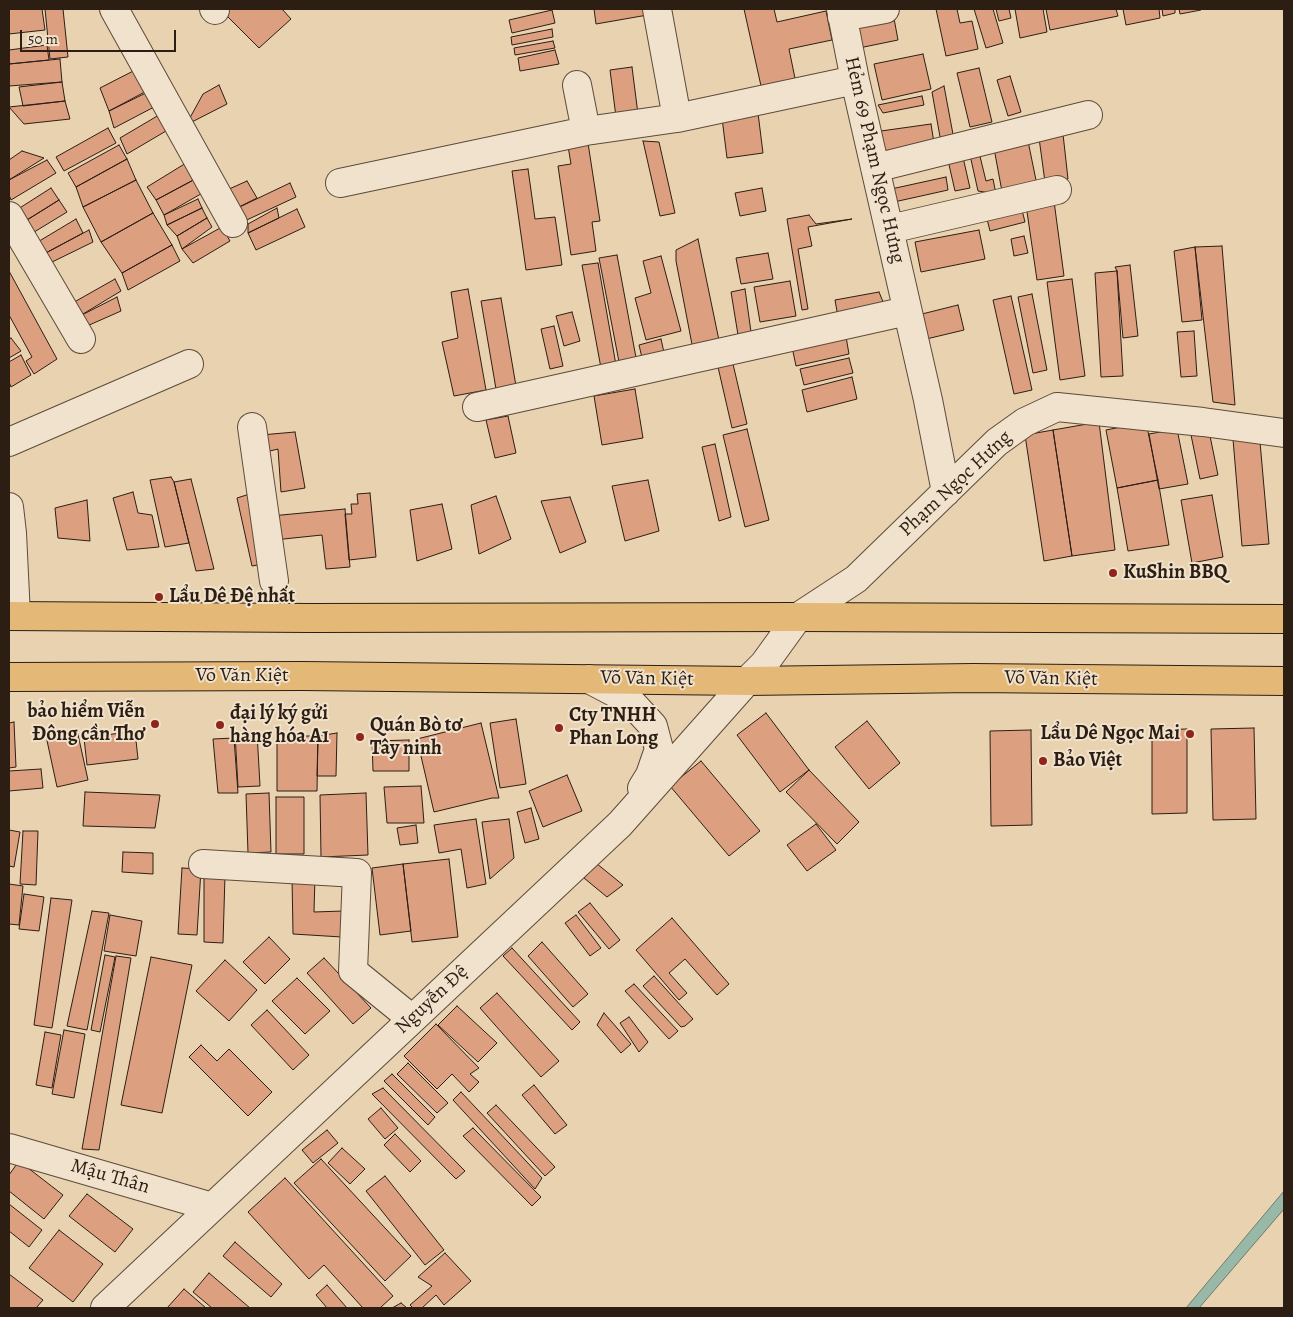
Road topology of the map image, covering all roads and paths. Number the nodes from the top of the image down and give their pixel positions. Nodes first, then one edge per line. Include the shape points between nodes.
1 (114, 9) edge
2 (657, 9) edge
3 (885, 9) edge
4 (842, 13) edge
5 (855, 80) junction
6 (577, 85) dead end
7 (1088, 115) dead end
8 (677, 118) junction
9 (586, 131) junction
10 (875, 168) junction
11 (340, 183) dead end
12 (1057, 190) dead end
13 (9, 216) edge
14 (233, 223) dead end
15 (890, 229) junction
16 (907, 311) junction
17 (81, 340) dead end
18 (189, 364) dead end
19 (477, 407) dead end
20 (252, 427) dead end
21 (1284, 433) edge
22 (9, 442) edge
23 (946, 492) junction
24 (9, 507) edge
25 (274, 580) dead end
26 (13, 616) edge
27 (798, 617) junction
28 (1284, 619) edge
29 (9, 677) edge
30 (590, 679) junction
31 (747, 681) junction
32 (1284, 681) edge
33 (620, 824) junction
34 (203, 864) dead end
35 (412, 1020) junction
36 (9, 1148) edge
37 (212, 1207) junction
38 (105, 1308) edge

1 - 14 street
2 - 8 street
3 - 4 street
4 - 5 street, Hẻm 69 Phạm Ngọc Hưng
5 - 8 street
5 - 10 street, Hẻm 69 Phạm Ngọc Hưng
6 - 9 street
7 - 10 street
8 - 9 street
9 - 11 street
10 - 15 street, Hẻm 69 Phạm Ngọc Hưng
12 - 15 street
13 - 17 street
15 - 16 street, Hẻm 69 Phạm Ngọc Hưng
16 - 19 street
16 - 23 street, Hẻm 69 Phạm Ngọc Hưng
18 - 22 street
20 - 25 street
21 - 23 street, Phạm Ngọc Hưng via 1058,407 1025,422 997,442
23 - 27 street, Phạm Ngọc Hưng via 856,578
24 - 26 street
26 - 27 main road
27 - 28 main road
27 - 31 street, Nguyễn Đệ via 764,664
29 - 30 main road, Võ Văn Kiệt
30 - 31 main road, Võ Văn Kiệt
30 - 33 street via 629,700 653,726 659,749 650,775
31 - 32 main road, Võ Văn Kiệt via 973,678
31 - 33 street, Nguyễn Đệ
33 - 35 street, Nguyễn Đệ
34 - 35 street via 357,873 353,970
35 - 37 street, Nguyễn Đệ
36 - 37 street, Mậu Thân
37 - 38 street, Nguyễn Đệ

